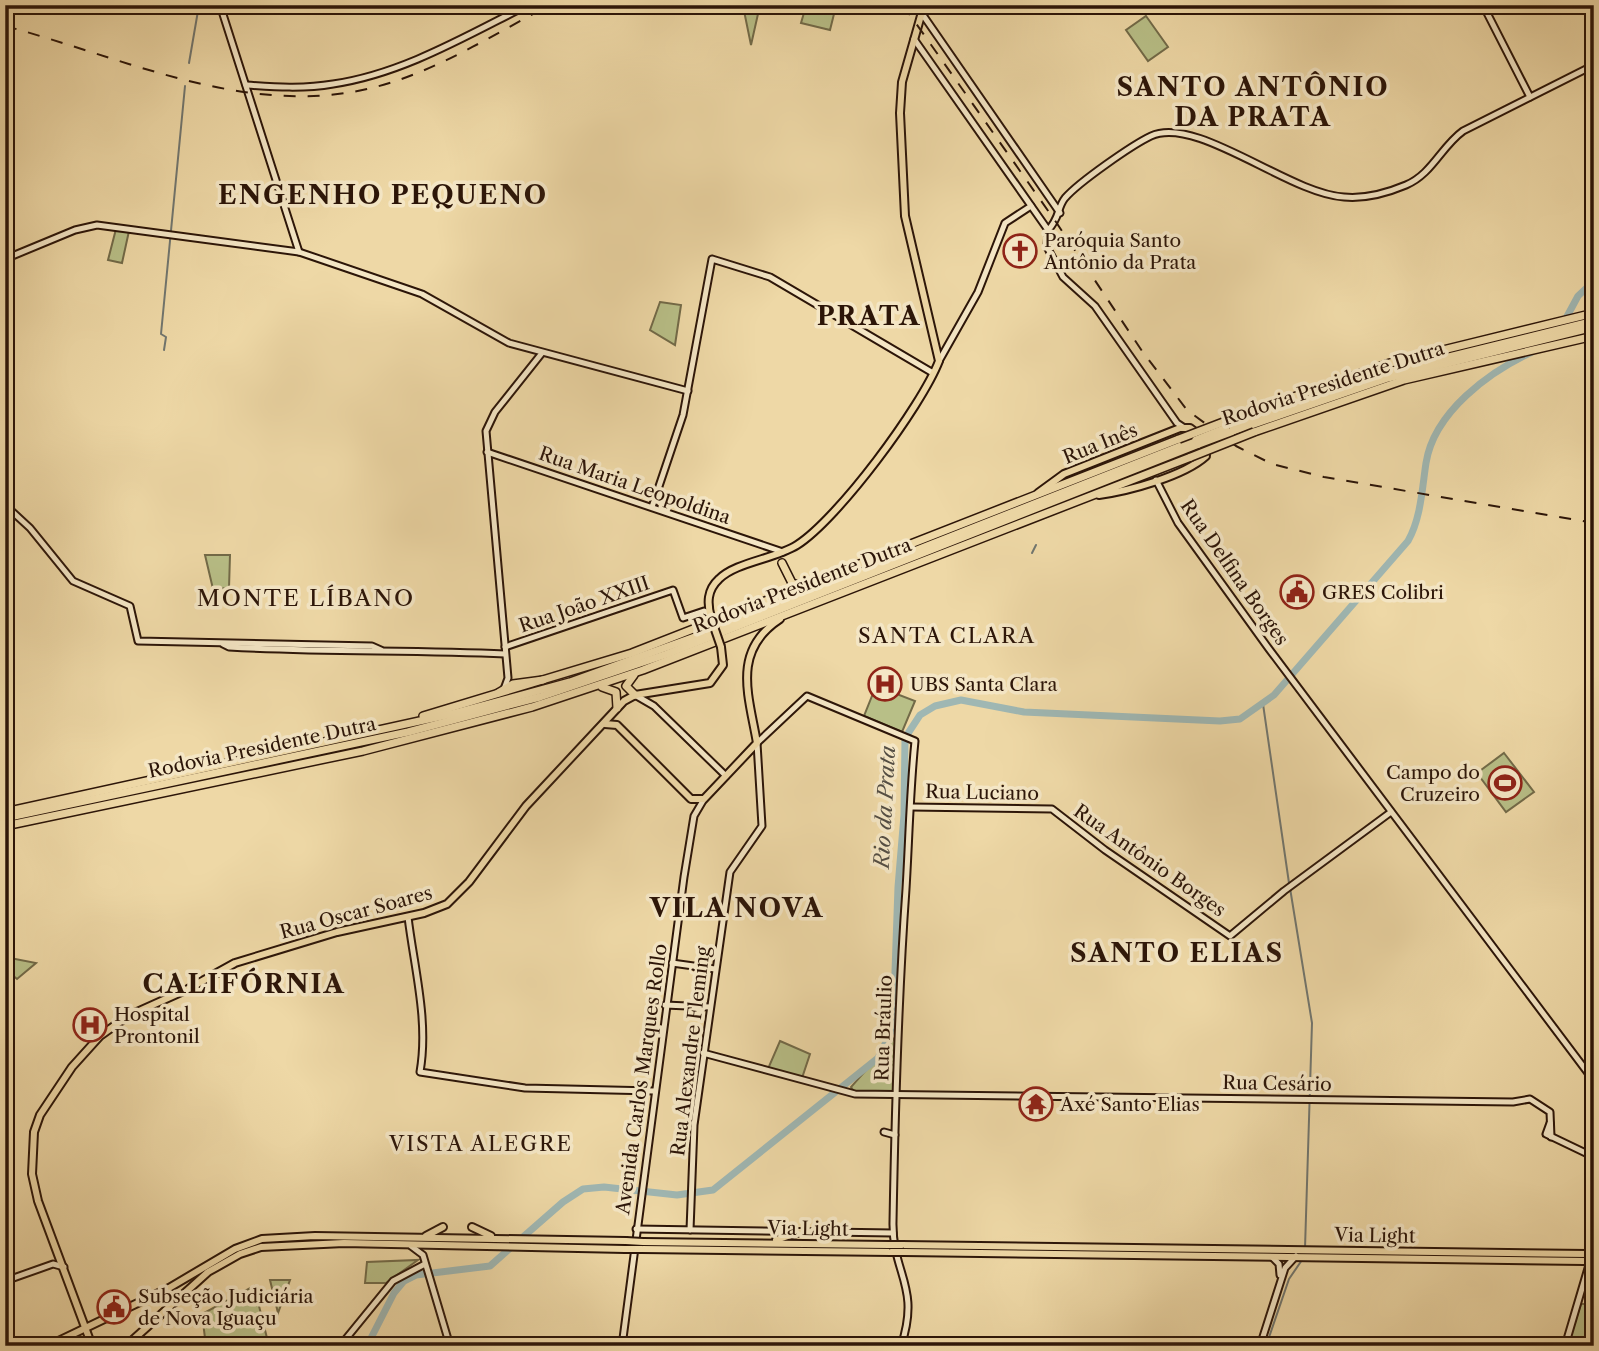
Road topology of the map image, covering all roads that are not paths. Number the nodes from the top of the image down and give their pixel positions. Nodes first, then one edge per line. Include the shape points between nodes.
1 (220, 5) edge
2 (528, 5) edge
3 (916, 5) edge
4 (1483, 5) edge
5 (923, 9) edge
6 (914, 39) junction
7 (1594, 65) edge
8 (246, 85) junction
9 (1530, 97) junction
10 (1031, 206) junction
11 (1060, 213) junction
12 (1048, 230) junction
13 (299, 252) junction
14 (5, 259) edge
15 (1594, 313) edge
16 (1594, 321) edge
17 (1594, 327) edge
18 (1573, 329) junction
19 (1594, 336) edge
20 (542, 353) junction
21 (939, 361) junction
22 (933, 373) junction
23 (688, 391) junction
24 (1179, 427) junction
25 (1198, 442) junction
26 (487, 452) junction
27 (1156, 480) junction
28 (1090, 496) junction
29 (1034, 497) junction
30 (5, 505) edge
31 (652, 507) junction
32 (812, 534) junction
33 (772, 553) junction
34 (782, 563) junction
35 (804, 587) junction
36 (790, 612) junction
37 (710, 616) junction
38 (505, 650) junction
39 (643, 670) junction
40 (550, 680) junction
41 (510, 681) junction
42 (594, 687) junction
43 (635, 695) junction
44 (492, 697) junction
45 (617, 708) junction
46 (602, 725) junction
47 (617, 725) junction
48 (372, 732) junction
49 (757, 743) junction
50 (726, 776) junction
51 (690, 797) junction
52 (704, 799) junction
53 (911, 807) junction
54 (1052, 809) joint
55 (5, 812) edge
56 (1391, 812) junction
57 (694, 816) junction
58 (5, 818) edge
59 (5, 827) edge
60 (408, 917) junction
61 (672, 963) junction
62 (715, 968) junction
63 (665, 1005) junction
64 (710, 1007) junction
65 (703, 1053) junction
66 (1594, 1081) edge
67 (654, 1091) junction
68 (896, 1092) junction
69 (884, 1132) dead end
70 (895, 1135) junction
71 (1594, 1157) edge
72 (443, 1227) dead end
73 (472, 1227) dead end
74 (636, 1229) junction
75 (690, 1230) junction
76 (800, 1232) junction
77 (893, 1233) junction
78 (416, 1238) junction
79 (503, 1240) junction
80 (760, 1243) junction
81 (404, 1244) junction
82 (437, 1244) junction
83 (643, 1245) junction
84 (890, 1248) junction
85 (903, 1248) junction
86 (58, 1253) junction
87 (1298, 1254) junction
88 (423, 1255) junction
89 (1589, 1255) edge
90 (1271, 1256) junction
91 (1594, 1262) edge
92 (53, 1264) junction
93 (426, 1266) junction
94 (64, 1268) junction
95 (5, 1281) edge
96 (1279, 1285) junction
97 (82, 1317) junction
98 (95, 1323) junction
99 (86, 1328) junction
100 (77, 1332) junction
101 (91, 1343) edge
102 (48, 1346) edge
103 (126, 1346) edge
104 (340, 1346) edge
105 (450, 1346) edge
106 (622, 1346) edge
107 (901, 1346) edge
108 (1260, 1346) edge
109 (1565, 1346) edge

1 - 8 street
2 - 8 street via 420,58 370,76 306,87
3 - 5 street
4 - 9 street
5 - 6 main road
5 - 11 street
6 - 10 street
6 - 21 main road via 900,101 905,216
7 - 9 street
8 - 13 street
9 - 11 street via 1463,131 1422,176 1384,193 1343,197 1308,190 1213,144 1169,132 1138,144 1073,191 1063,201
10 - 12 street
10 - 21 street via 1005,223 978,292
11 - 12 street
12 - 24 street via 1047,247 1063,277 1093,303
13 - 14 street via 93,225
13 - 20 street via 422,294 498,338
15 - 29 highway, bridge via 1390,363
16 - 18 highway, Rodovia Presidente Dutra
17 - 18 highway, Rodovia Presidente Dutra
18 - 25 highway, Rodovia Presidente Dutra, bridge via 1388,378
19 - 28 highway, bridge via 1382,387
20 - 23 street
20 - 26 street via 490,419
21 - 22 main road
22 - 23 street via 770,277 712,259
22 - 32 main road via 897,430
23 - 31 street via 673,453
24 - 27 main road via 1197,433 1207,456
24 - 29 main road, Rua Inês via 1063,474
25 - 48 highway, Rodovia Presidente Dutra via 605,670 518,697
25 - 58 highway, Rodovia Presidente Dutra via 667,654 540,697 396,735
26 - 31 street, Rua Maria Leopoldina
26 - 38 street
27 - 28 main road via 1122,492
27 - 56 street, Rua Delfina Borges via 1178,523
28 - 36 highway
29 - 35 highway
30 - 38 street via 37,535 74,581 130,606 138,641
31 - 33 street, Rua Maria Leopoldina
32 - 33 main road via 783,552
32 - 34 main road
33 - 34 main road, Rua Maria Leopoldina
33 - 37 main road via 720,577 709,592
34 - 35 highway, Rua Maria Leopoldina via 792,583
35 - 40 highway
36 - 39 highway
36 - 49 main road, Rua Alexandre Fleming via 766,630 746,664
37 - 38 street, Rua João XXIII via 704,611 682,618 673,590
37 - 43 main road, Rua Oscar Soares, bridge via 723,664 710,683
38 - 41 street
39 - 42 highway
39 - 43 highway via 627,682 627,689
40 - 41 highway
40 - 44 highway
41 - 44 highway
42 - 45 highway via 616,692
42 - 59 highway via 419,737
43 - 45 main road, Rua Oscar Soares
43 - 50 street via 654,706
44 - 48 highway
45 - 46 main road, Rua Oscar Soares
45 - 47 main road
46 - 47 main road
46 - 60 main road, Rua Oscar Soares via 521,812 456,897 434,910
47 - 51 main road
48 - 55 highway, Rodovia Presidente Dutra
49 - 50 main road
49 - 53 street, Rua Bráulio via 804,696 912,740
49 - 62 street, Rua Alexandre Fleming via 762,828 731,867
50 - 52 main road
51 - 52 main road
51 - 57 street, Avenida Carlos Marques Rollo
52 - 57 street, Avenida Carlos Marques Rollo
53 - 54 street, Rua Luciano
53 - 68 street, Rua Bráulio
54 - 56 street, Rua Antônio Borges via 1230,936
56 - 66 street, Rua Delfina Borges
57 - 61 street, Avenida Carlos Marques Rollo
60 - 67 street via 420,1006 420,1072 526,1088
60 - 86 main road, Rua Oscar Soares via 235,962 128,1016 100,1036 56,1086 34,1132 33,1183
61 - 62 street
61 - 63 street, Avenida Carlos Marques Rollo
62 - 64 street, Rua Alexandre Fleming
63 - 64 street
63 - 67 street, Avenida Carlos Marques Rollo
64 - 65 street, Rua Alexandre Fleming
65 - 68 street, Rua Cesário via 840,1092
65 - 75 street, Rua Alexandre Fleming via 693,1135
67 - 74 street, Avenida Carlos Marques Rollo
68 - 70 street, Rua Bráulio
68 - 71 street, Rua Cesário via 1530,1099 1549,1111 1549,1136
69 - 70 street
70 - 77 street, Rua Bráulio
72 - 78 main road
73 - 79 main road
74 - 75 street
74 - 106 street, Avenida Carlos Marques Rollo
75 - 76 street
76 - 77 street
76 - 80 main road
77 - 107 street, Rua Bráulio via 910,1314
78 - 79 main road, Via Light
78 - 98 main road, Via Light via 282,1236 254,1241
79 - 82 main road, Via Light
79 - 83 main road, Via Light, bridge
80 - 83 main road, Via Light
80 - 84 main road, Via Light
81 - 82 main road, Via Light
81 - 88 street
81 - 103 main road, Via Light via 289,1244 248,1251 201,1277
82 - 88 street
83 - 84 main road, Via Light
84 - 85 main road, Via Light, bridge
85 - 87 main road, Via Light
85 - 90 main road, Via Light
86 - 92 street
86 - 94 main road, Rua Oscar Soares
87 - 89 main road, Via Light
87 - 90 main road, Via Light
87 - 96 street via 1287,1265
88 - 93 street
89 - 91 main road, Via Light, bridge
89 - 109 street
90 - 96 street via 1280,1266
92 - 94 street
92 - 95 street
93 - 104 street via 393,1281
93 - 105 street
94 - 97 main road, Rua Oscar Soares
96 - 108 street
97 - 98 main road
97 - 99 main road, Rua Oscar Soares
98 - 99 main road, Via Light
99 - 100 main road, Via Light
99 - 101 main road, Rua Oscar Soares
100 - 101 main road
100 - 102 main road, Via Light

